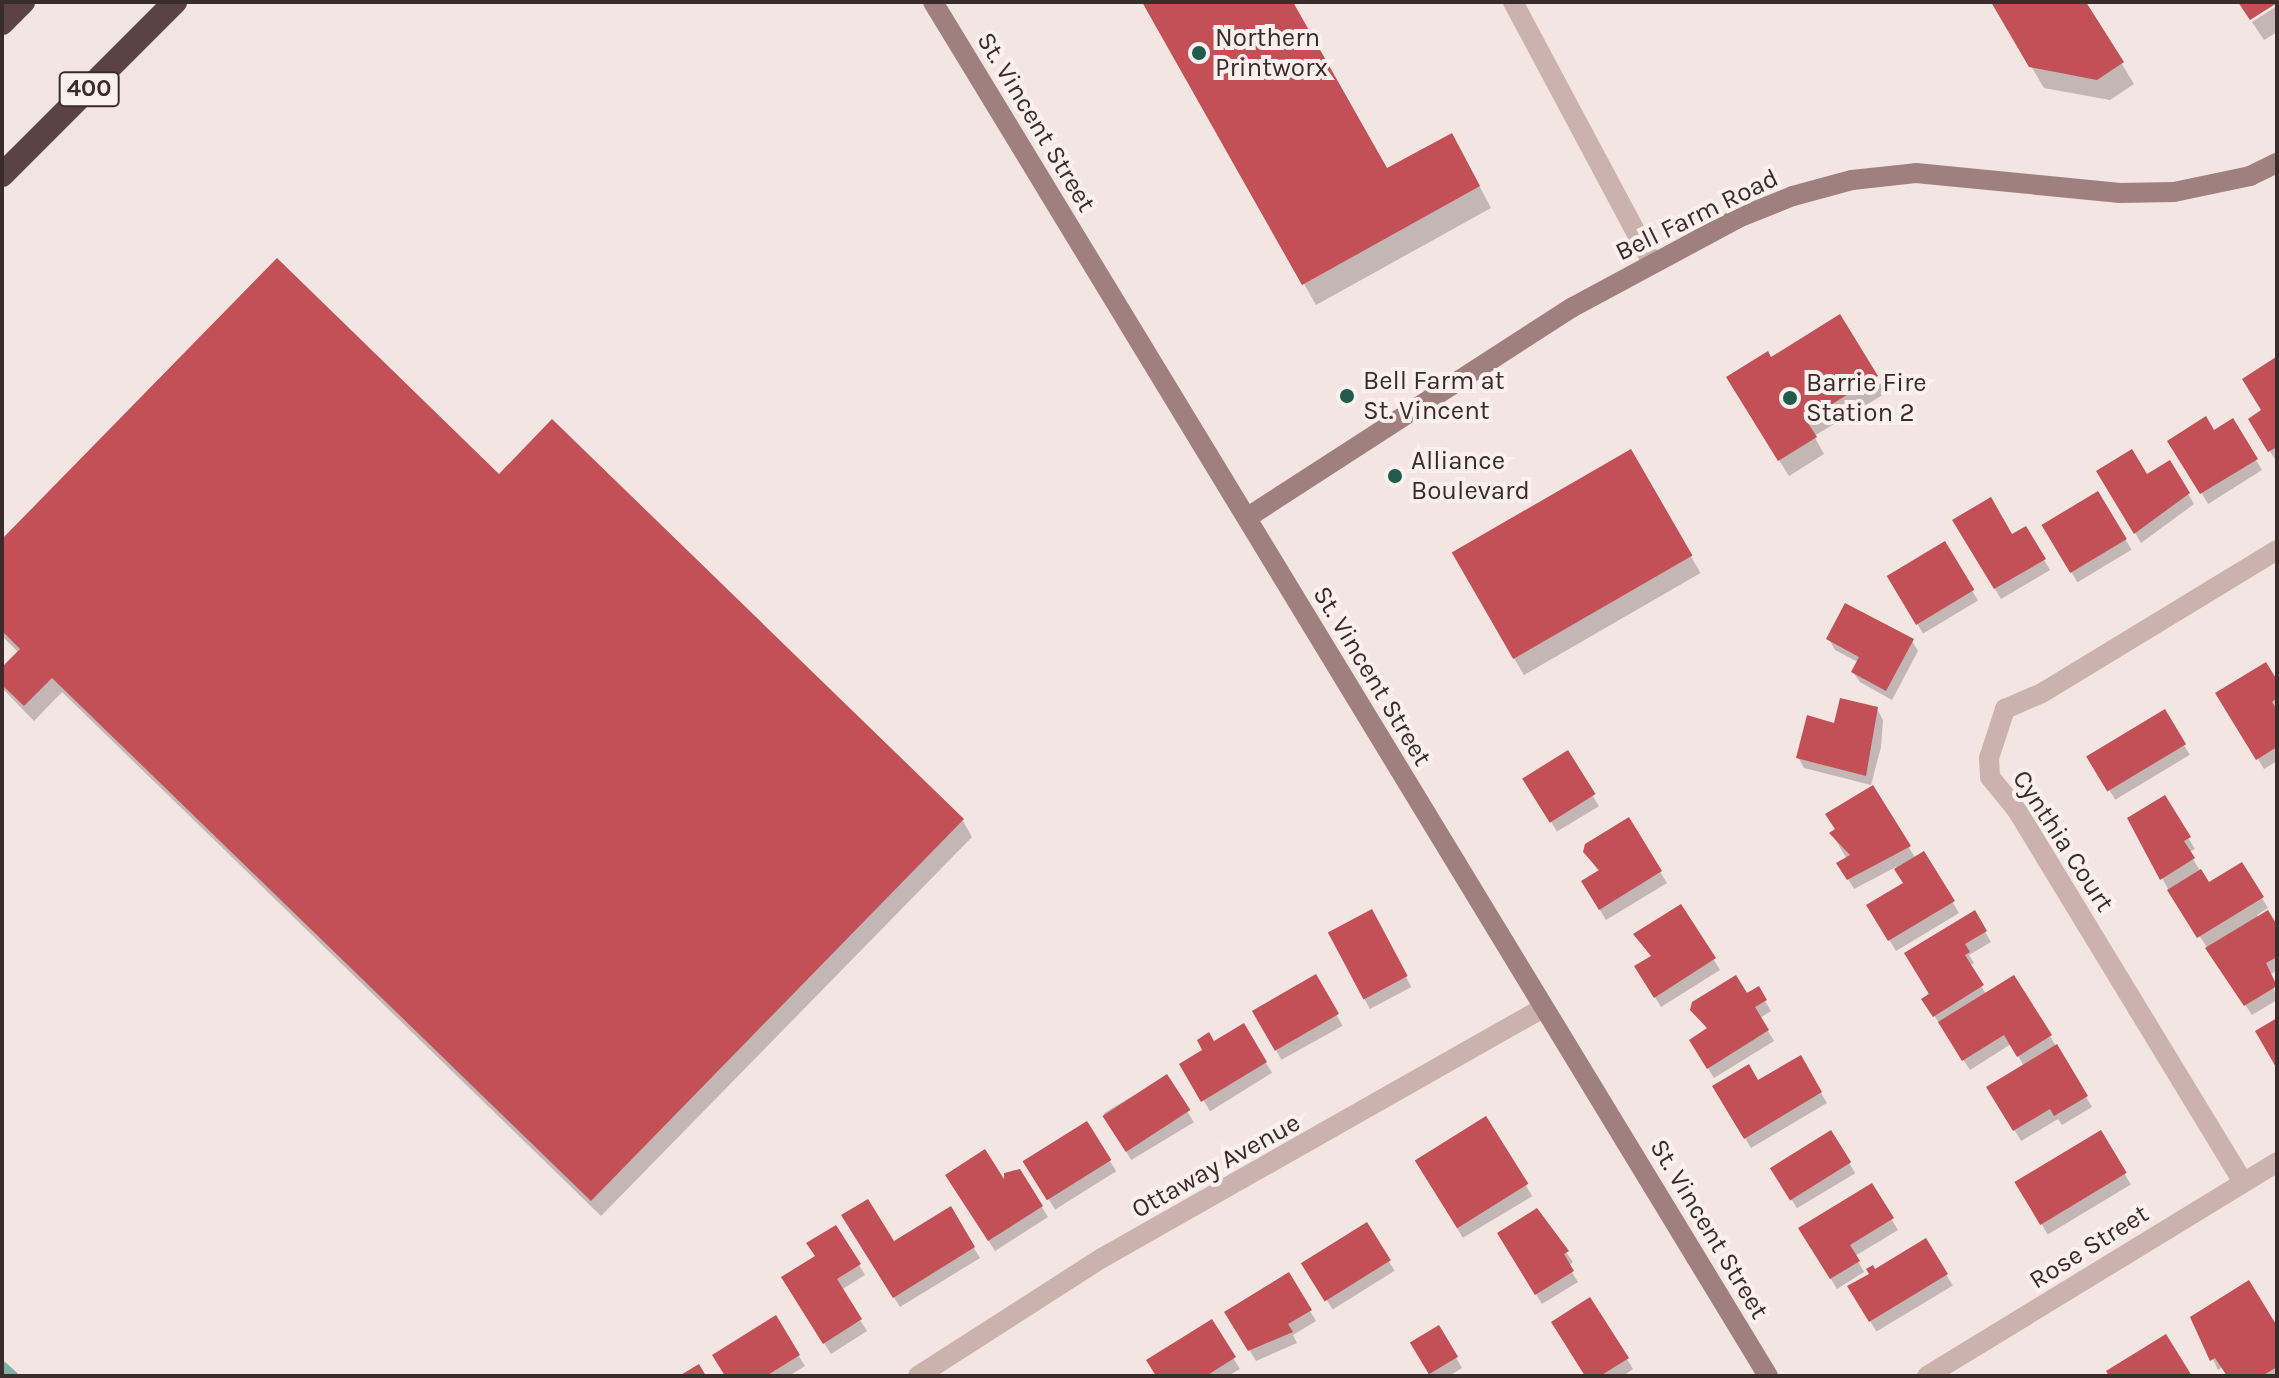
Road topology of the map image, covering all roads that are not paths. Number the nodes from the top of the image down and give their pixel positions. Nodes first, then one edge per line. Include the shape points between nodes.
1 (23, 2) edge
2 (175, 2) edge
3 (933, 2) edge
4 (1513, 2) edge
5 (2, 23) edge
6 (2277, 163) edge
7 (2, 175) edge
8 (1652, 262) junction
9 (1248, 517) junction
10 (2277, 550) edge
11 (1543, 1008) junction
12 (2277, 1162) edge
13 (2243, 1182) junction
14 (918, 1376) edge
15 (1768, 1376) edge
16 (1927, 1376) edge

1 - 5 highway
2 - 7 highway, 400
3 - 9 main road, St. Vincent Street
4 - 8 street
6 - 8 main road, Bell Farm Road via 2250,176 2174,192 2120,193 1916,173 1852,180 1738,218
8 - 9 main road, Bell Farm Road via 1573,307
9 - 11 main road, St. Vincent Street
10 - 13 street, Cynthia Court via 2042,693 2005,709 1989,758 1990,777 2016,809
11 - 14 street, Ottaway Avenue via 1102,1258
11 - 15 main road, St. Vincent Street
12 - 13 street, Rose Street
13 - 16 street, Rose Street

